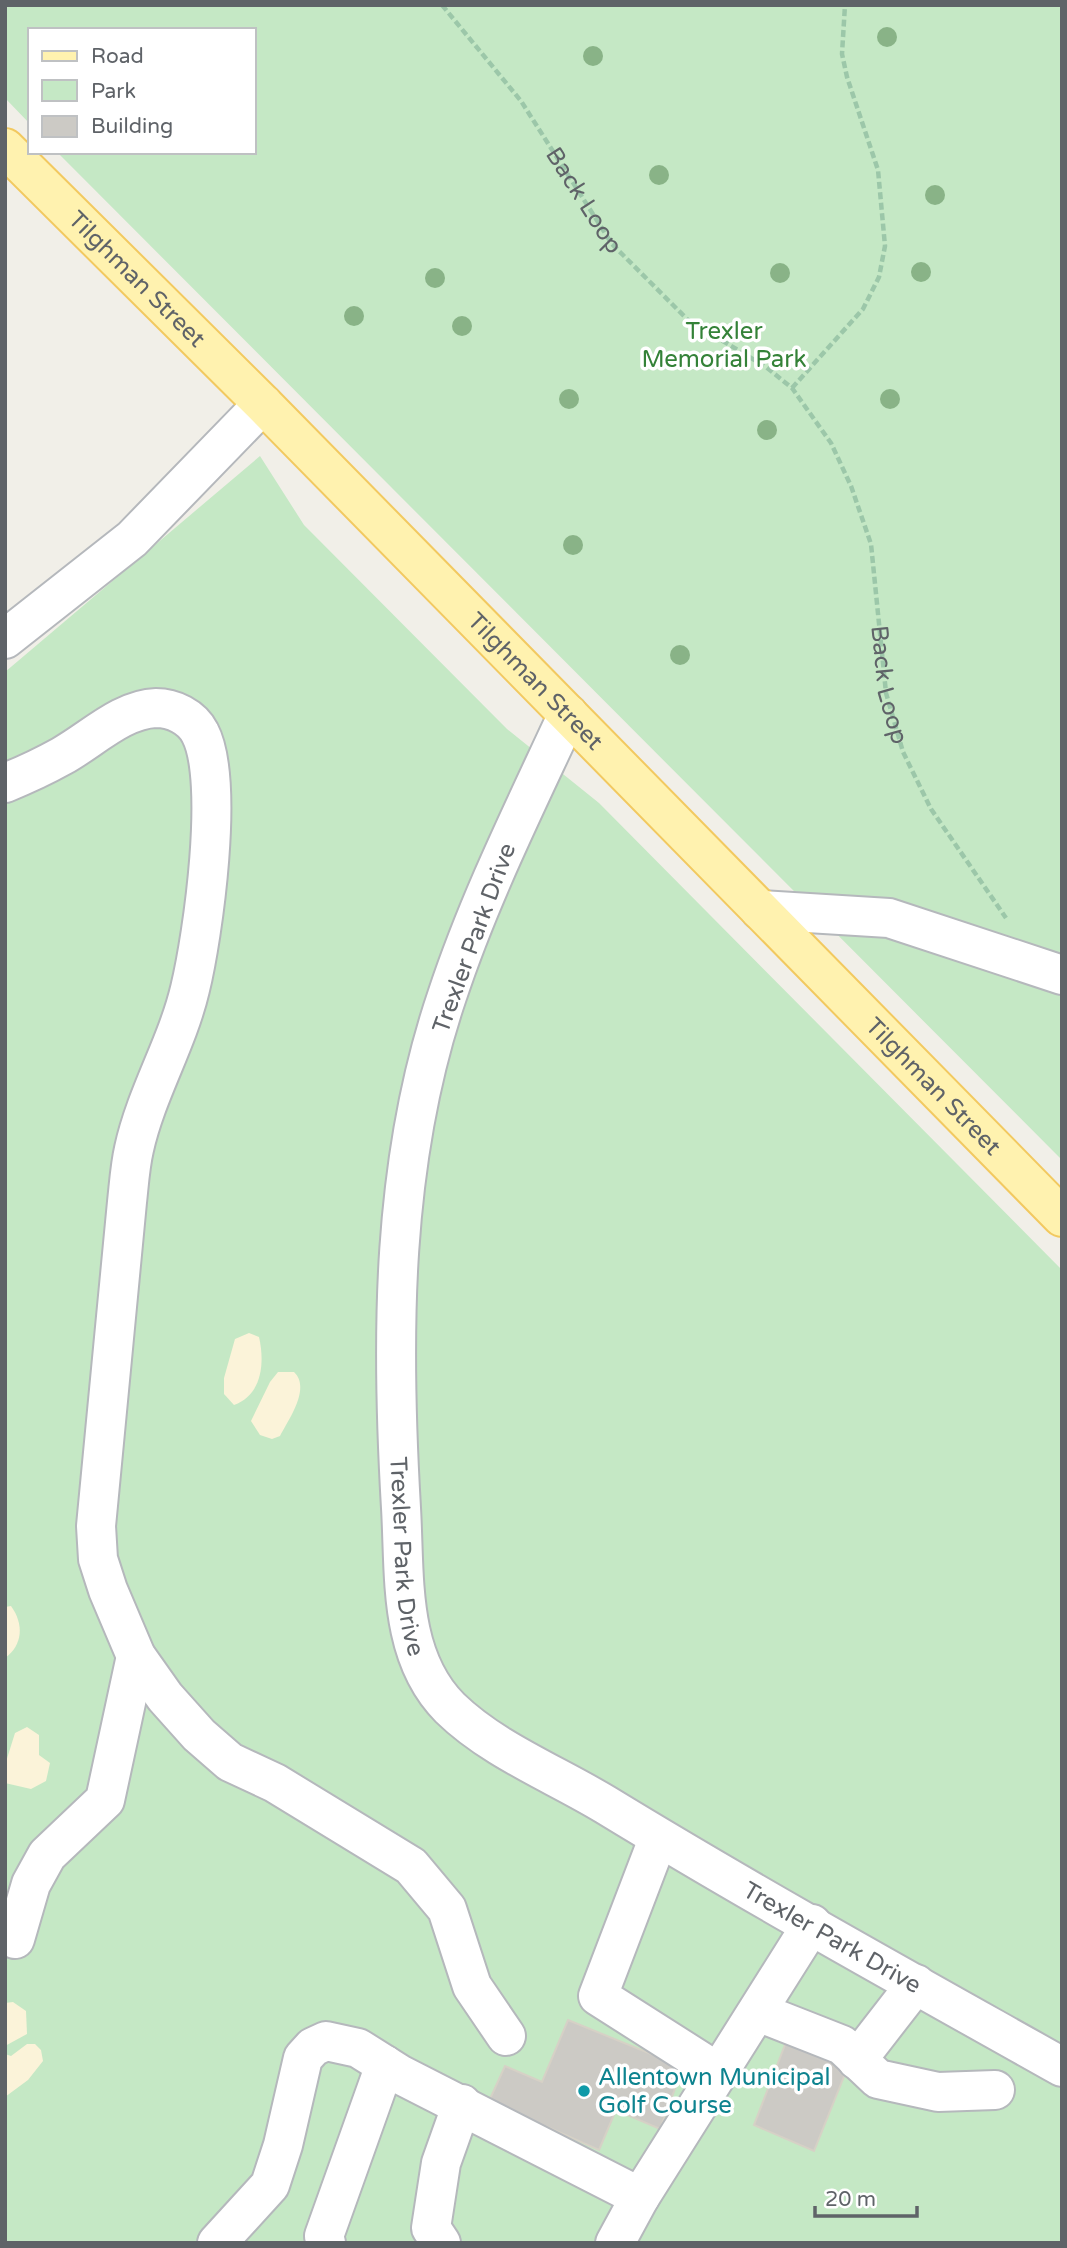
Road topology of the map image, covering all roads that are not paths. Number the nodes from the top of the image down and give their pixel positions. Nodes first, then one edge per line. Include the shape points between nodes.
1 (5, 148) edge
2 (263, 404) junction
3 (5, 639) edge
4 (568, 714) junction
5 (5, 783) edge
6 (760, 910) junction
7 (1048, 969) edge
8 (1062, 1217) edge
9 (136, 1656) junction
10 (658, 1839) junction
11 (813, 1924) junction
12 (15, 1938) dead end
13 (916, 1984) junction
14 (758, 2012) junction
15 (506, 2036) dead end
16 (857, 2060) junction
17 (386, 2065) junction
18 (1062, 2067) edge
19 (719, 2073) junction
20 (995, 2090) dead end
21 (462, 2104) junction
22 (640, 2197) junction
23 (433, 2238) edge
24 (217, 2243) edge
25 (326, 2243) edge
26 (615, 2243) edge

1 - 2 main road, Tilghman Street
2 - 3 street via 132,539
2 - 4 main road, Tilghman Street
4 - 6 main road, Tilghman Street
4 - 10 street, Trexler Park Drive via 468,939 446,999 416,1113 396,1264 396,1422 407,1613 414,1648 428,1681 450,1708 491,1740
5 - 9 street via 64,755 129,715 155,708 180,713 201,734 210,779 202,929 192,979 134,1149 96,1526 98,1559
6 - 7 street via 889,918
6 - 8 main road, Tilghman Street
9 - 12 street via 104,1800 47,1855 31,1884
9 - 15 street via 165,1697 230,1762 275,1783 411,1866 447,1909 472,1986
10 - 11 street, Trexler Park Drive
10 - 19 street via 598,1996
11 - 13 street, Trexler Park Drive
11 - 14 street
13 - 16 street
13 - 18 street, Trexler Park Drive
14 - 16 street via 842,2045
14 - 19 street
16 - 20 street via 878,2079 938,2092
17 - 21 street
17 - 24 street via 358,2048 326,2041 313,2047 303,2058 270,2185
17 - 25 street via 324,2236
19 - 22 street
21 - 22 street
21 - 23 street via 441,2163
22 - 26 street

